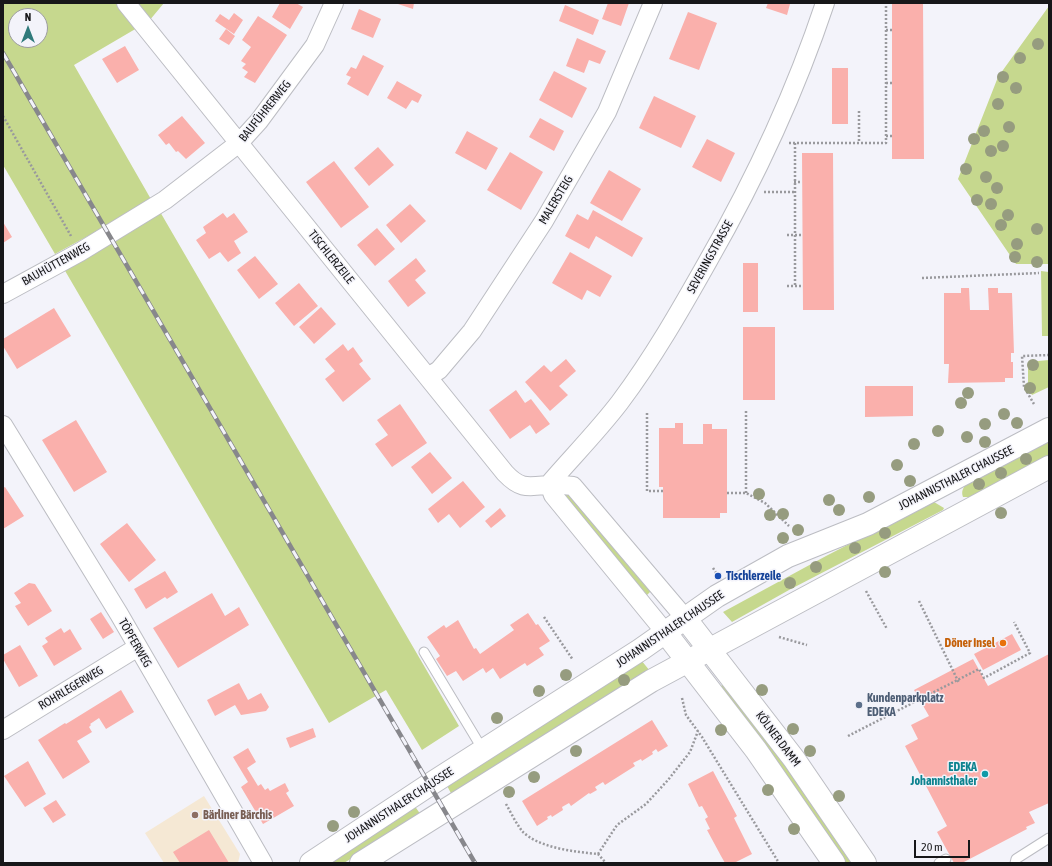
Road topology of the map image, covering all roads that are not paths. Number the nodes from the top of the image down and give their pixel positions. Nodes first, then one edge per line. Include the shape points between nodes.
1 (126, 3) edge
2 (334, 3) edge
3 (653, 3) edge
4 (825, 3) edge
5 (239, 143) junction
6 (109, 235) joint
7 (3, 294) edge
8 (428, 377) junction
9 (3, 425) edge
10 (1049, 429) edge
11 (1049, 467) edge
12 (549, 484) junction
13 (941, 486) junction
14 (957, 518) junction
15 (685, 618) junction
16 (665, 632) junction
17 (138, 647) junction
18 (709, 649) junction
19 (424, 652) dead end
20 (688, 661) junction
21 (3, 730) edge
22 (483, 750) junction
23 (1049, 838) edge
24 (263, 863) edge
25 (311, 863) edge
26 (361, 863) edge
27 (834, 863) edge
28 (865, 863) edge
29 (1015, 863) edge

1 - 5 street, TISCHLERZEILE
2 - 5 street, BAUFÜHRERWEG via 316,45 259,121
3 - 8 street, MALERSTEIG via 607,112 544,221 472,331 439,370
4 - 12 street, SEVERINGSTRASSE via 769,145 742,201 681,310 620,402
5 - 6 street, BAUFÜHRERWEG via 165,200
5 - 8 street, TISCHLERZEILE
6 - 7 street, BAUHÜTTENWEG
8 - 12 street, TISCHLERZEILE via 514,483 532,487
9 - 17 street, TÖPFERWEG
10 - 13 main road, JOHANNISTHALER CHAUSSEE
11 - 14 main road
12 - 15 street, TISCHLERZEILE via 573,486
12 - 16 street via 553,496
13 - 14 main road
13 - 15 main road, JOHANNISTHALER CHAUSSEE via 868,524 788,556 717,596
14 - 18 main road
15 - 16 main road, JOHANNISTHALER CHAUSSEE
15 - 18 main road, KÖLNER DAMM
16 - 20 main road, KÖLNER DAMM
16 - 22 main road, JOHANNISTHALER CHAUSSEE
17 - 21 street, ROHRLEGERWEG
17 - 24 street, TÖPFERWEG
18 - 20 main road
18 - 28 main road, KÖLNER DAMM via 794,759
19 - 22 lane
20 - 26 main road via 616,702
20 - 27 main road, KÖLNER DAMM via 756,750
22 - 25 main road, JOHANNISTHALER CHAUSSEE
23 - 29 lane via 1016,859

